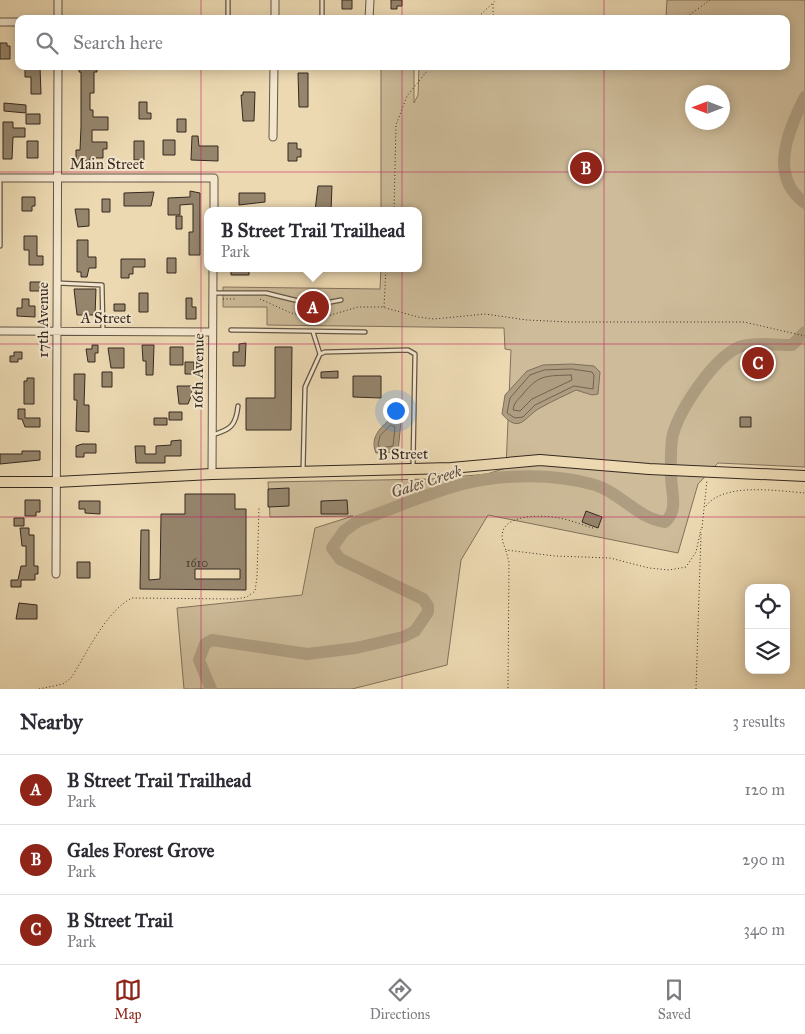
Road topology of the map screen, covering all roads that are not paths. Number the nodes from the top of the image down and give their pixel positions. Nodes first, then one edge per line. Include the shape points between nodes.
1 (58, 0) edge
2 (228, 0) edge
3 (275, 0) edge
4 (322, 0) edge
5 (370, 0) edge
6 (58, 15) edge
7 (228, 15) edge
8 (275, 15) edge
9 (322, 15) edge
10 (369, 15) edge
11 (0, 22) edge
12 (15, 22) edge
13 (58, 70) edge
14 (274, 70) edge
15 (273, 137) dead end
16 (0, 178) edge
17 (58, 178) junction
18 (214, 207) edge
19 (0, 227) edge
20 (0, 246) edge
21 (213, 272) edge
22 (57, 283) junction
23 (213, 292) junction
24 (341, 300) dead end
25 (231, 330) dead end
26 (0, 331) edge
27 (57, 331) junction
28 (103, 332) junction
29 (212, 332) junction
30 (313, 332) junction
31 (365, 332) dead end
32 (320, 354) junction
33 (238, 406) dead end
34 (212, 435) junction
35 (413, 469) junction
36 (303, 471) junction
37 (212, 474) junction
38 (805, 476) edge
39 (0, 482) edge
40 (56, 482) junction
41 (56, 574) dead end

1 - 6 street
2 - 7 lane
3 - 8 street
4 - 9 lane
5 - 10 street
11 - 12 street
13 - 17 street, 17th Avenue
14 - 15 street
16 - 17 street, Main Street
16 - 19 lane
17 - 18 street, Main Street via 214,178
17 - 22 street, 17th Avenue
19 - 20 lane
21 - 23 street, 16th Avenue
22 - 27 street, 17th Avenue
22 - 28 lane via 102,285
23 - 24 lane via 266,293 315,305
23 - 29 street, 16th Avenue
25 - 30 lane
26 - 27 street, A Street
27 - 28 street, A Street
27 - 40 street, 17th Avenue
28 - 29 street, A Street
29 - 34 street, 16th Avenue
30 - 31 lane
30 - 32 lane
32 - 35 lane via 408,350 415,354
32 - 36 lane via 305,387
33 - 34 lane via 236,418 228,430
34 - 37 street, 16th Avenue
35 - 36 main road, B Street
35 - 38 main road, B Street via 540,460
36 - 37 main road, B Street
37 - 40 main road, B Street
39 - 40 main road, B Street
40 - 41 street, 17th Avenue

